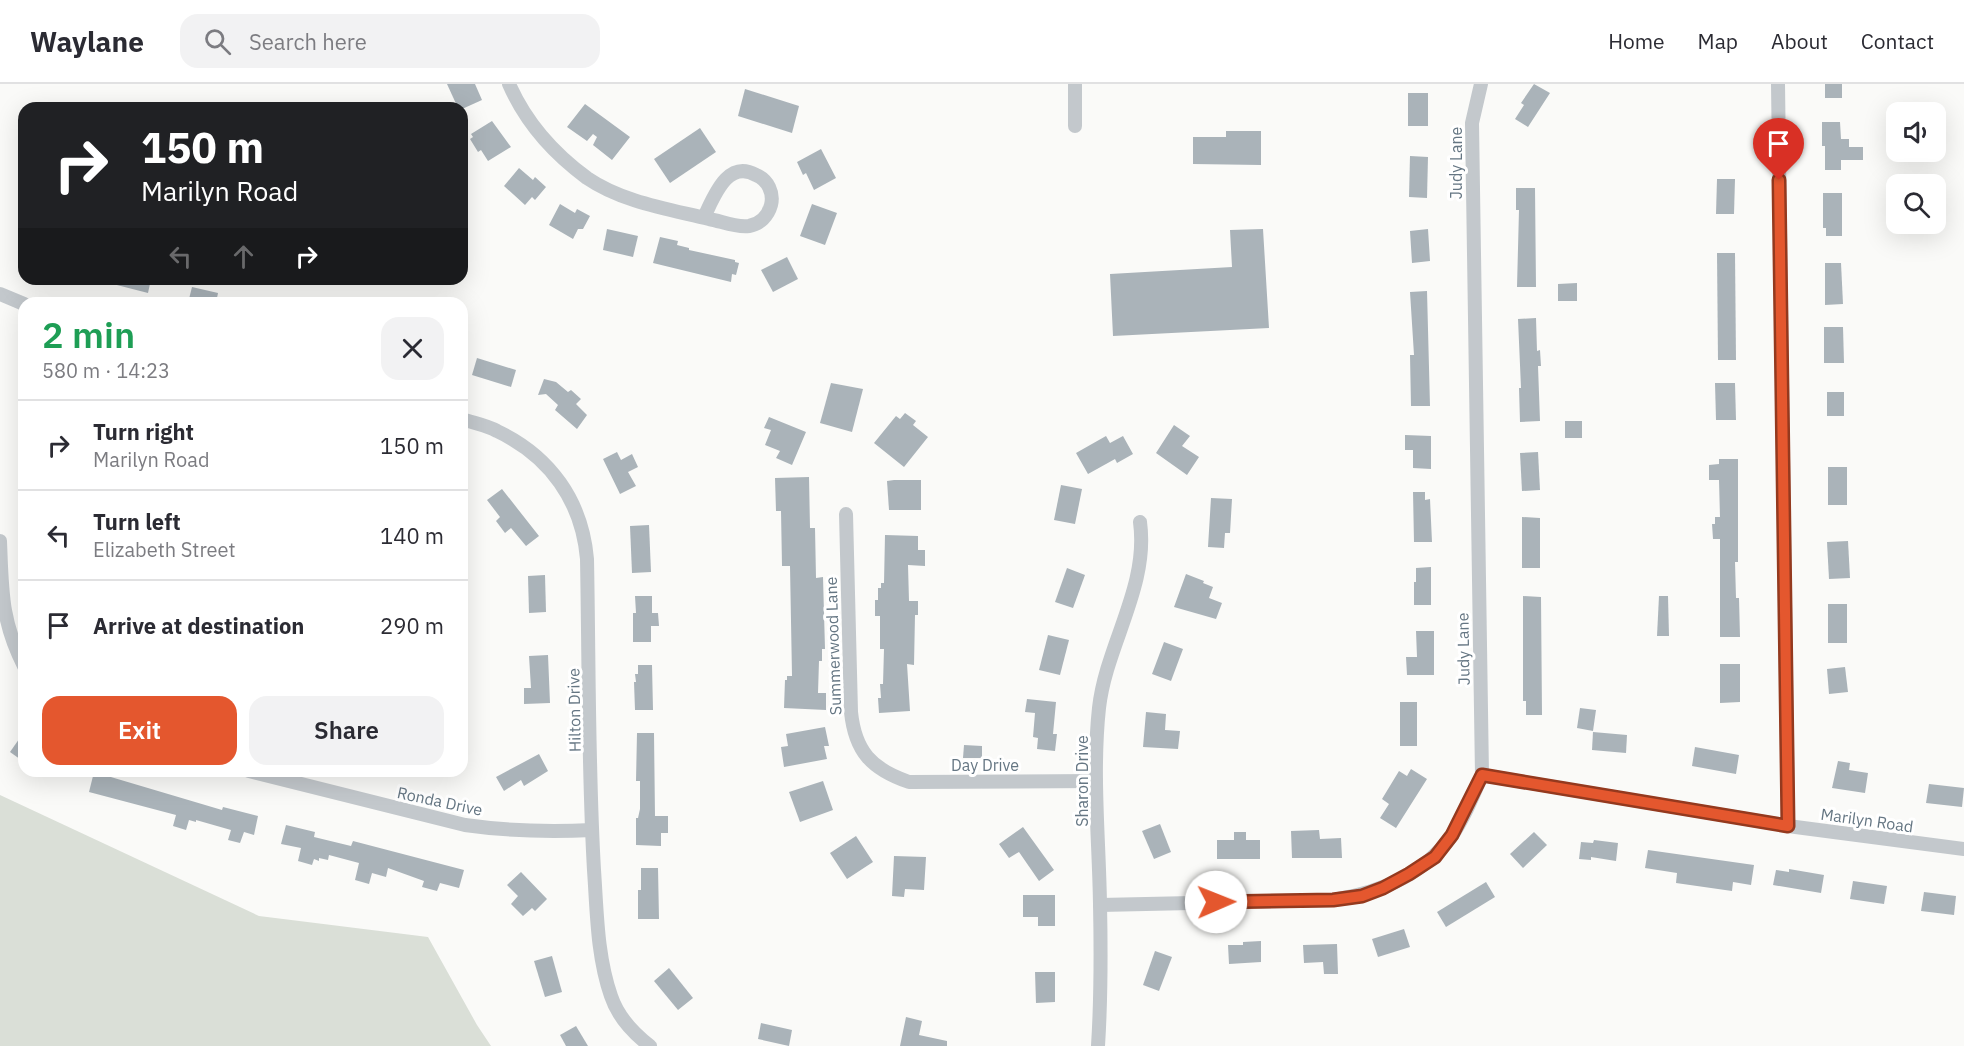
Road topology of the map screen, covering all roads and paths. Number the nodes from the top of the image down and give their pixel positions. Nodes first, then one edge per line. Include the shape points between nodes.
1 (509, 84) edge
2 (1075, 84) edge
3 (1481, 84) edge
4 (1778, 84) edge
5 (1076, 126) dead end
6 (704, 218) junction
7 (0, 294) edge
8 (18, 302) edge
9 (468, 421) edge
10 (846, 514) dead end
11 (1140, 522) dead end
12 (0, 541) edge
13 (18, 654) edge
14 (878, 768) joint
15 (1482, 775) junction
16 (273, 777) edge
17 (1096, 781) junction
18 (1788, 826) junction
19 (592, 830) junction
20 (1964, 849) edge
21 (1100, 905) junction
22 (650, 1046) edge
23 (1098, 1046) edge

1 - 6 street via 538,135 590,180 632,198
2 - 5 street
3 - 15 street, Judy Lane via 1472,123
4 - 18 street
6 - 6 street via 751,226 766,216 772,199 770,190 751,172 733,173 725,178
7 - 8 street
9 - 19 street, Hilton Drive via 495,429 539,457 558,478 579,519 587,560
10 - 14 street, Summerwood Lane via 853,730 858,745
11 - 17 street, Sharon Drive via 1140,566 1099,708
12 - 13 street via 4,612
14 - 17 street, Day Drive via 909,782
15 - 18 street, Marilyn Road
15 - 21 street, Judy Lane via 1452,835 1435,857 1362,896 1333,900
16 - 19 street, Ronda Drive via 465,825 542,832
17 - 21 street, Sharon Drive
18 - 20 street, Marilyn Road
19 - 22 street, Hilton Drive via 603,969 623,1020
21 - 23 street, Sharon Drive

